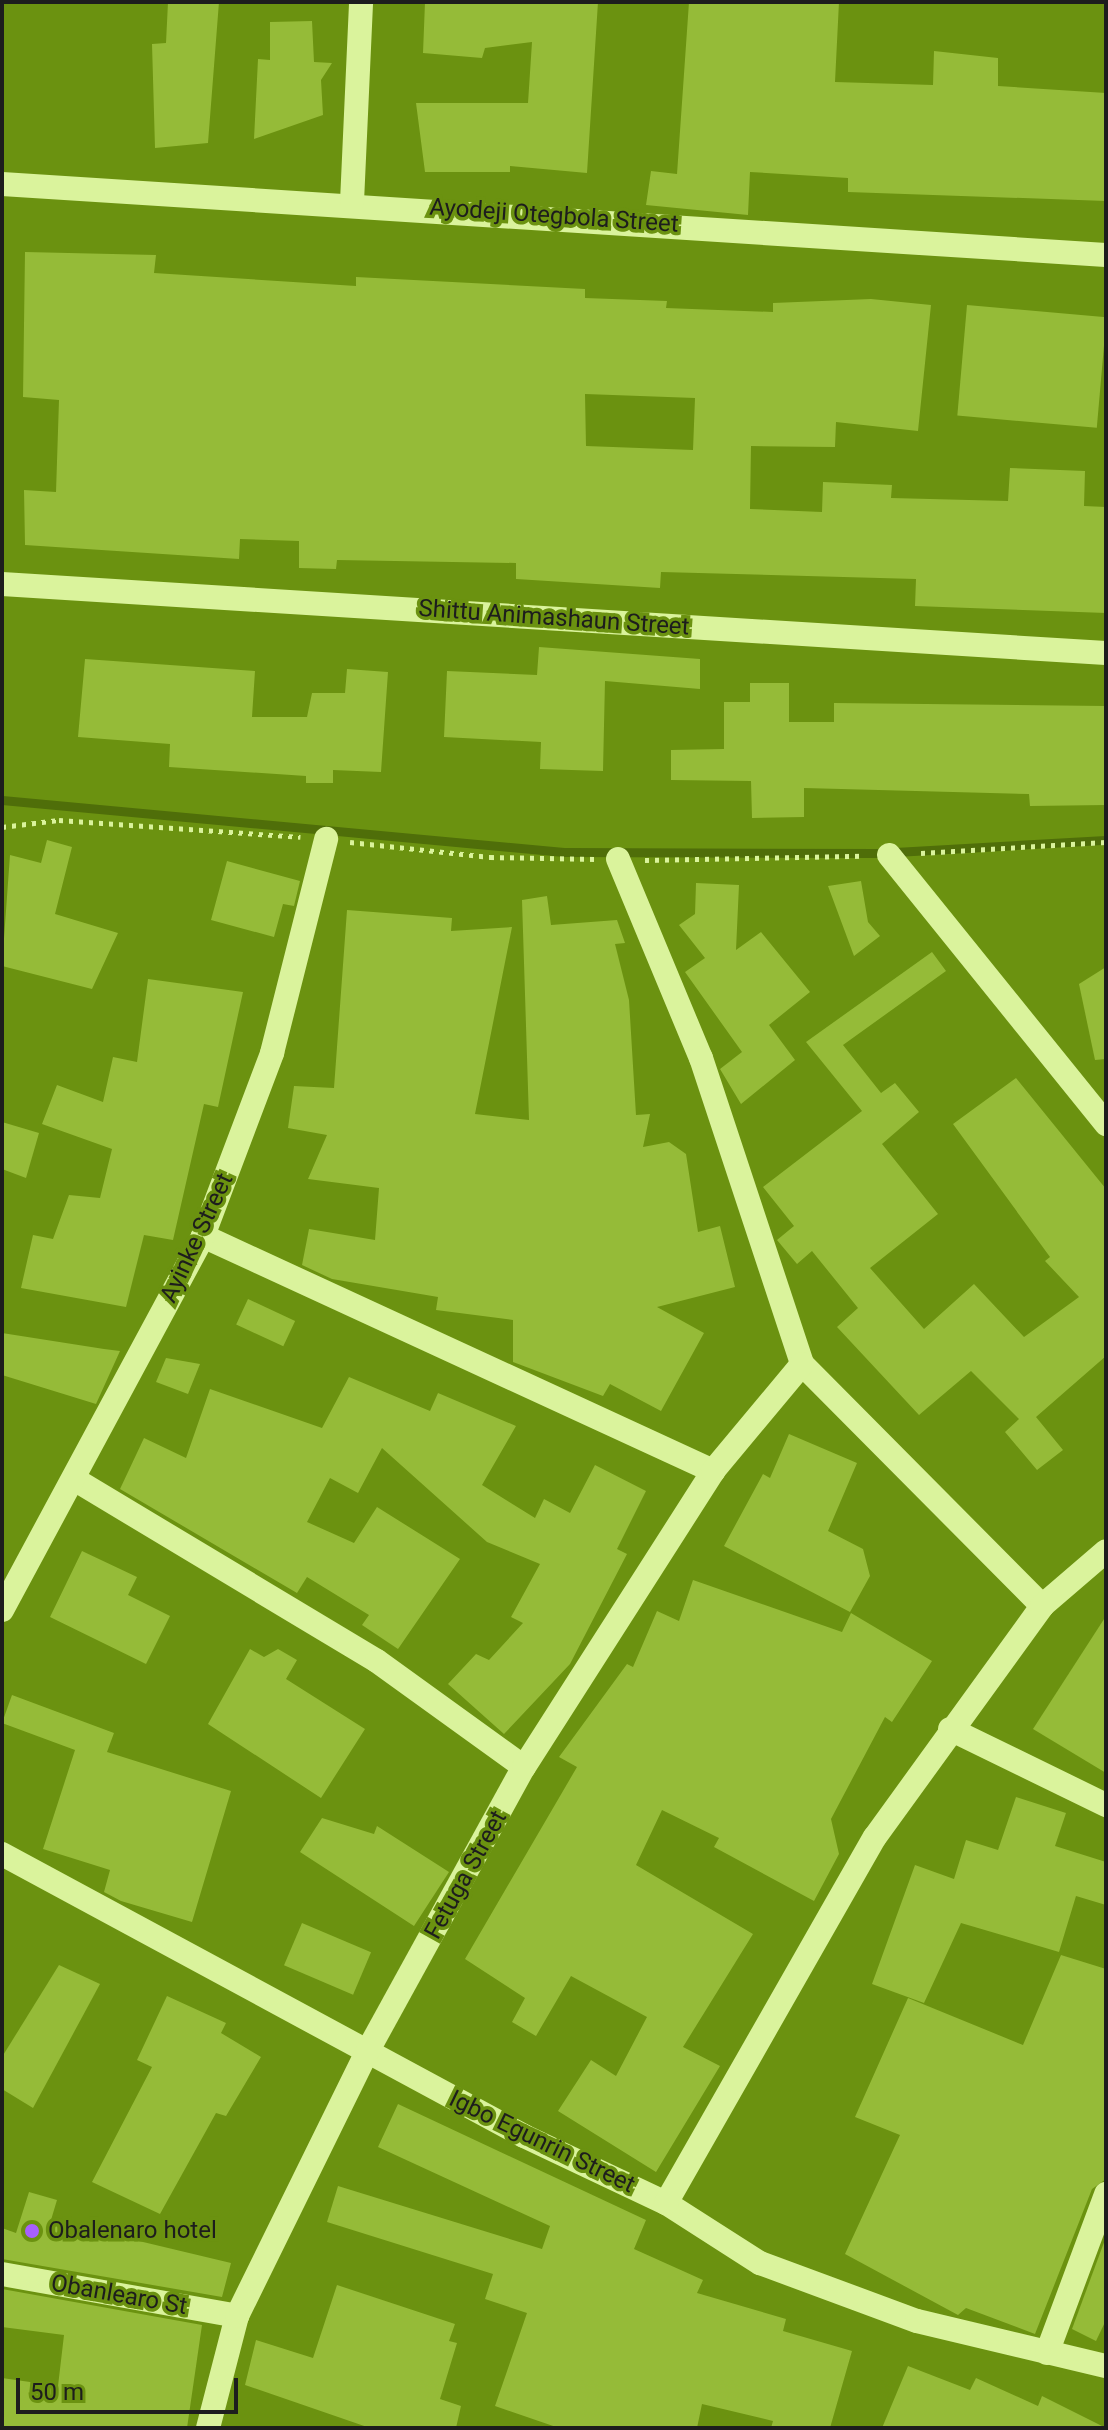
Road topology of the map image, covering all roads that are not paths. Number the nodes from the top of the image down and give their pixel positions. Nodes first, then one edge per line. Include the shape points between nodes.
1 (361, 2) edge
2 (2, 184) edge
3 (352, 202) junction
4 (1106, 255) edge
5 (2, 584) edge
6 (1106, 653) edge
7 (326, 839) road end
8 (889, 855) road end
9 (618, 859) road end
10 (1106, 1124) edge
11 (203, 1236) junction
12 (802, 1364) junction
13 (713, 1471) junction
14 (74, 1479) junction
15 (1106, 1551) edge
16 (1042, 1606) junction
17 (2, 1610) edge
18 (950, 1729) junction
19 (524, 1767) junction
20 (1106, 1805) edge
21 (2, 1854) edge
22 (367, 2052) junction
23 (1106, 2194) edge
24 (666, 2203) junction
25 (2, 2274) edge
26 (237, 2316) junction
27 (1047, 2353) junction
28 (1106, 2366) edge
29 (208, 2428) edge

1 - 3 street
2 - 3 street, Ayodeji Otegbola Street
3 - 4 street, Ayodeji Otegbola Street
5 - 6 street, Shittu Animashaun Street
7 - 11 street, Ayinke Street via 272,1053
8 - 10 street
9 - 12 street via 701,1058
11 - 13 street
11 - 14 street, Ayinke Street
12 - 13 street, Fetuga Street
12 - 16 street
13 - 19 street, Fetuga Street
14 - 17 street, Ayinke Street
14 - 19 street via 377,1661
15 - 16 street
16 - 18 street
18 - 20 street
18 - 24 street via 875,1837
19 - 22 street, Fetuga Street
21 - 22 street, Igbo Egunrin Street
22 - 24 street, Igbo Egunrin Street
22 - 26 street, Fetuga Street
23 - 27 street
24 - 27 street, Igbo Egunrin Street via 760,2263 830,2293
25 - 26 street, Obanlearo St
26 - 29 street, Fetuga Street
27 - 28 street, Igbo Egunrin Street

